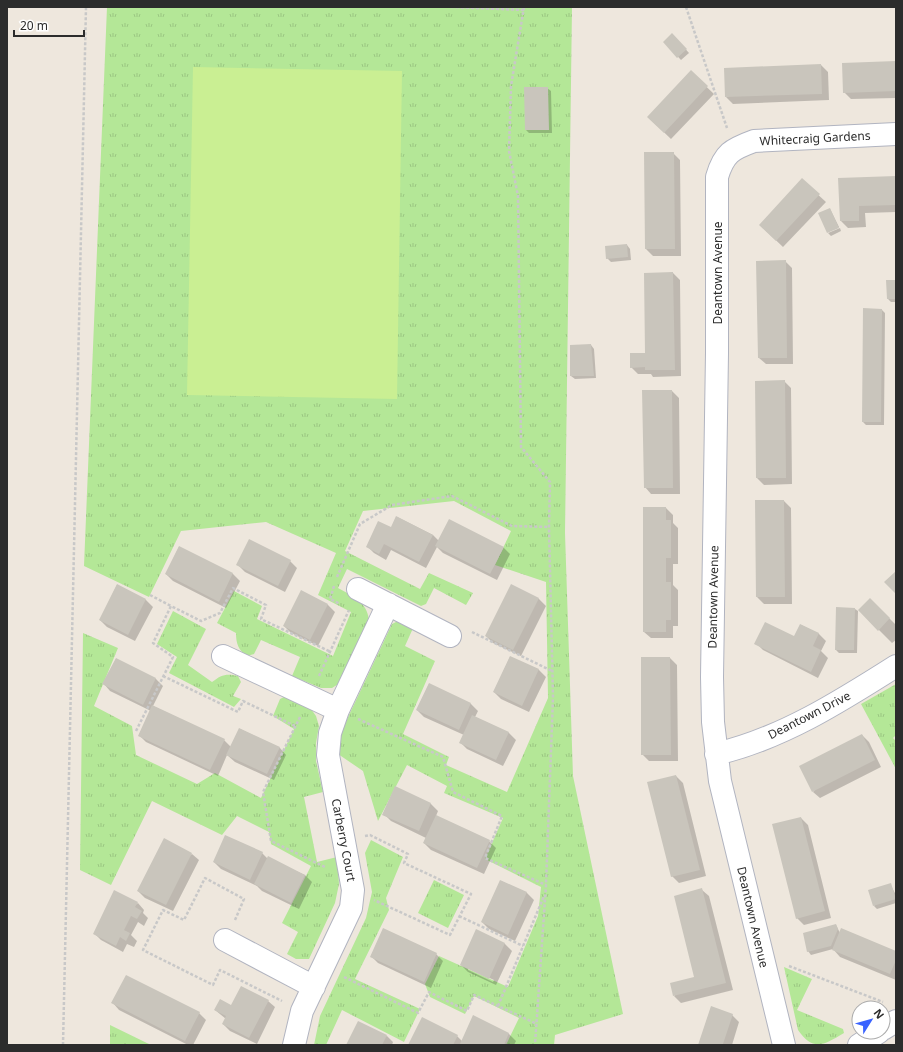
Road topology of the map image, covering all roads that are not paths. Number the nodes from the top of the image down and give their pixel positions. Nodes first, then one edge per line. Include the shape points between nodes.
1 (896, 134) edge
2 (736, 148) joint
3 (358, 589) road end
4 (388, 604) junction
5 (450, 636) road end
6 (223, 656) dead end
7 (896, 666) edge
8 (338, 710) junction
9 (716, 754) junction
10 (225, 940) dead end
11 (314, 987) junction
12 (294, 1045) edge
13 (784, 1045) edge

1 - 2 street, Whitecraig Gardens via 754,141
2 - 9 street, Deantown Avenue via 722,162 717,177 718,353 712,677
3 - 4 street
4 - 5 street
4 - 8 street, Carberry Court
6 - 8 street
7 - 9 street, Deantown Drive via 803,720 757,742
8 - 11 street, Carberry Court via 330,734 328,755 353,890 351,908
9 - 13 street, Deantown Avenue via 720,781
10 - 11 street
11 - 12 street, Carberry Court via 302,1011

